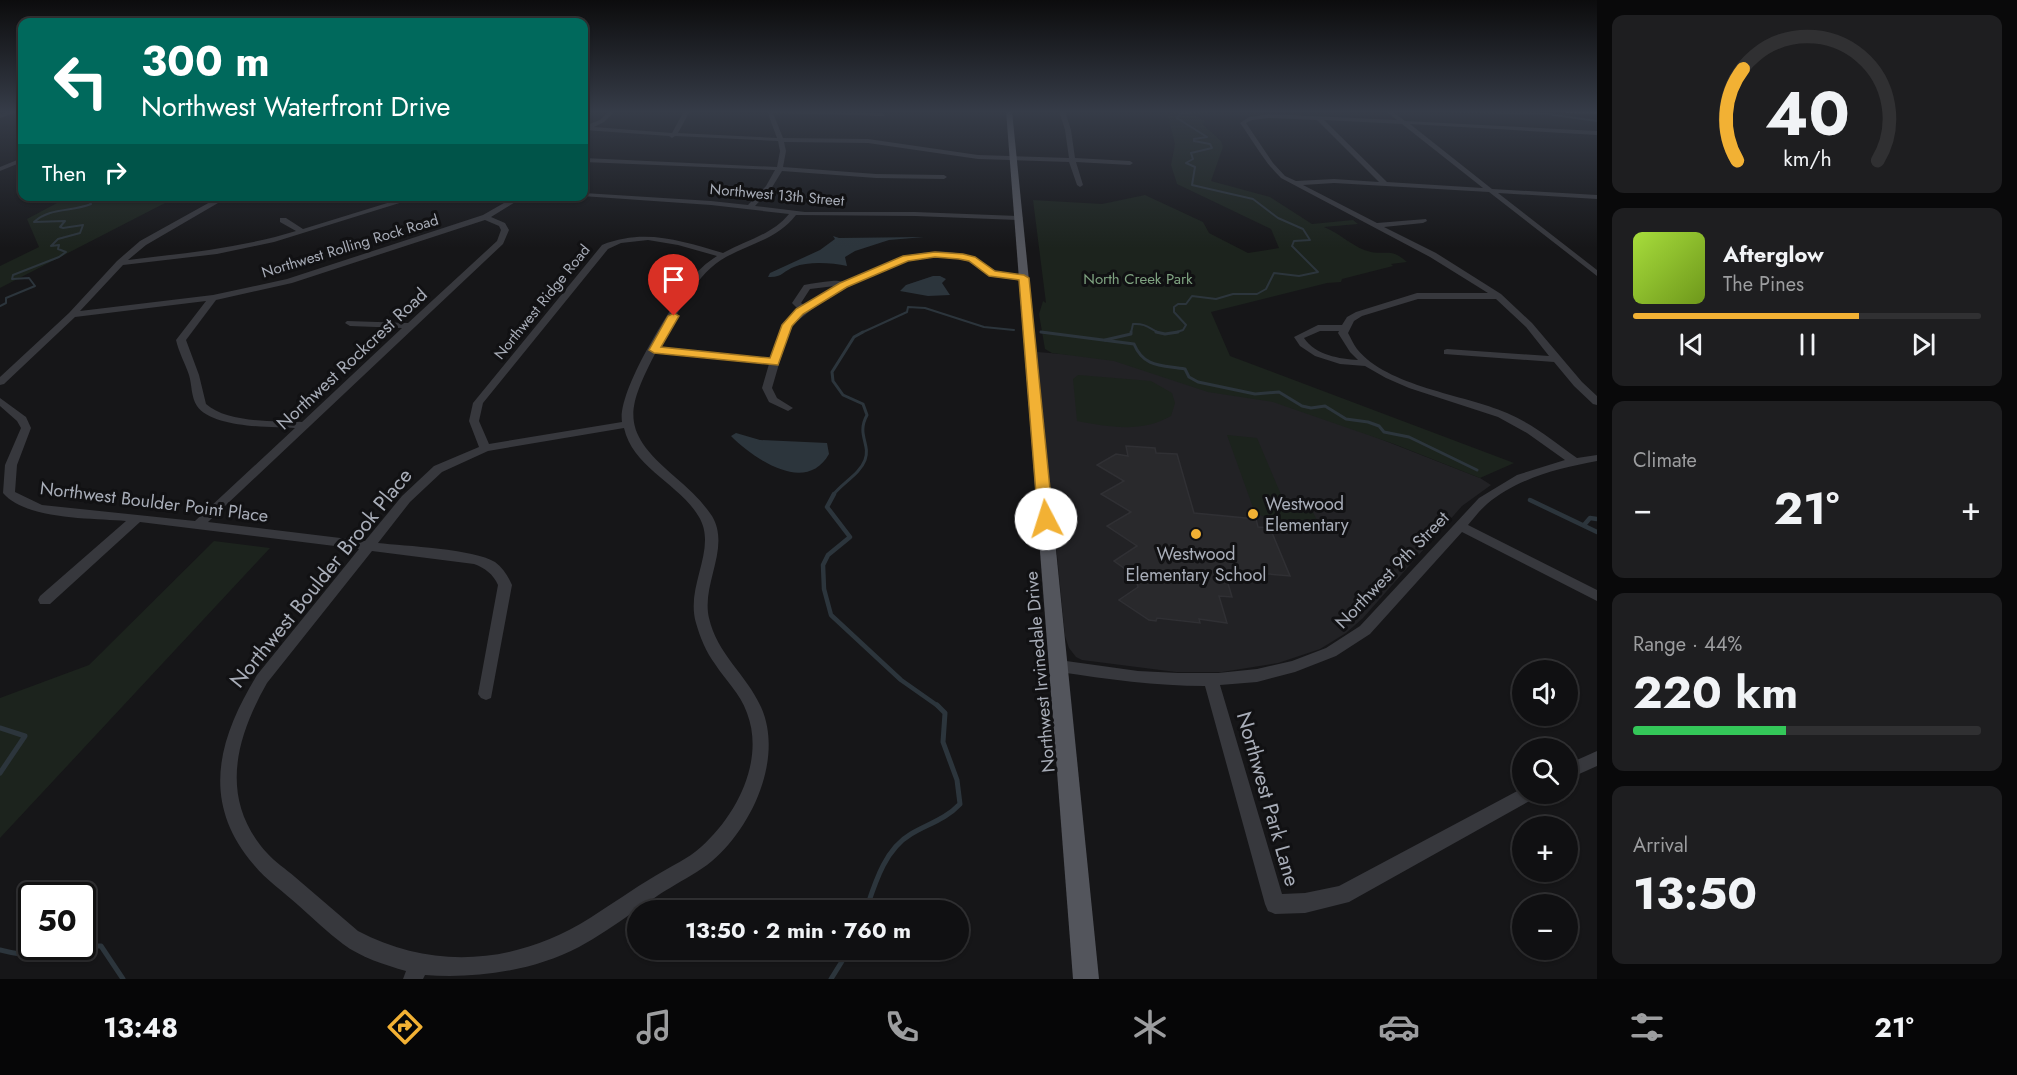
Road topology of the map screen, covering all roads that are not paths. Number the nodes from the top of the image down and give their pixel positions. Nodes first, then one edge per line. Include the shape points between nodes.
1 (782, 157) edge
2 (1008, 157) edge
3 (1013, 157) junction
4 (1071, 157) edge
5 (1265, 157) edge
6 (1357, 157) edge
7 (1448, 157) edge
8 (588, 160) edge
9 (1071, 160) junction
10 (18, 162) edge
11 (1130, 163) dead end
12 (1, 168) edge
13 (778, 168) junction
14 (18, 170) edge
15 (944, 177) dead end
16 (1294, 183) junction
17 (1385, 184) junction
18 (1080, 185) dead end
19 (1490, 190) junction
20 (588, 195) edge
21 (1597, 197) edge
22 (218, 201) edge
23 (402, 201) edge
24 (513, 201) edge
25 (748, 208) junction
26 (794, 213) junction
27 (486, 217) junction
28 (1019, 219) junction
29 (283, 220) dead end
30 (1423, 221) dead end
31 (1377, 226) junction
32 (303, 232) junction
33 (722, 255) junction
34 (120, 263) junction
35 (1597, 274) edge
36 (1024, 278) junction
37 (843, 285) junction
38 (1498, 296) junction
39 (213, 298) junction
40 (803, 309) junction
41 (72, 315) junction
42 (350, 323) dead end
43 (410, 326) junction
44 (1343, 328) junction
45 (654, 350) junction
46 (1447, 352) dead end
47 (1557, 359) junction
48 (774, 362) junction
49 (1368, 363) junction
50 (0, 382) edge
51 (1594, 400) edge
52 (0, 401) edge
53 (789, 408) dead end
54 (1597, 408) edge
55 (628, 424) junction
56 (306, 425) junction
57 (485, 448) junction
58 (1597, 458) edge
59 (1575, 462) junction
60 (137, 518) junction
61 (198, 525) junction
62 (1460, 526) junction
63 (368, 546) junction
64 (1597, 596) edge
65 (45, 600) dead end
66 (1059, 666) junction
67 (1211, 681) junction
68 (486, 694) dead end
69 (1597, 758) edge
70 (1578, 767) edge
71 (1512, 802) edge
72 (416, 971) edge
73 (445, 974) edge
74 (1086, 979) edge

1 - 13 street
2 - 3 street
3 - 9 street
3 - 28 main road, Northwest Irvinedale Drive
4 - 9 street
5 - 16 street via 1274,170
6 - 17 street
7 - 19 street
8 - 13 street
9 - 11 street
9 - 18 street
10 - 12 street
12 - 14 street
13 - 15 street
13 - 25 street via 767,191
16 - 17 street
16 - 31 street
17 - 19 street
19 - 21 street
19 - 35 street
20 - 25 street, Northwest 13th Street
22 - 34 street via 143,243
23 - 32 street
24 - 27 street, Northwest Rolling Rock Road
25 - 26 street, Northwest 13th Street
26 - 28 street, Northwest 13th Street
26 - 33 street via 778,230
27 - 39 street, Northwest Rolling Rock Road via 335,268
27 - 43 street, Northwest Rockcrest Road via 502,225 505,236
28 - 36 main road, Northwest Irvinedale Drive
29 - 32 street
30 - 31 street
31 - 38 street via 1461,270
32 - 34 street via 217,252
33 - 45 street via 696,278
33 - 57 street, Northwest Ridge Road via 648,238 605,247 478,403 474,421
34 - 41 street
36 - 37 street via 992,274 966,257 935,254 906,258
36 - 66 main road, Northwest Irvinedale Drive
37 - 40 street
37 - 40 street via 807,287 796,303
38 - 44 street via 1417,296 1359,314
38 - 47 street
39 - 41 street, Northwest Rolling Rock Road
39 - 56 street via 181,340 204,409 224,417
40 - 48 street via 787,325
41 - 50 street
42 - 43 street
43 - 56 street, Northwest Rockcrest Road
44 - 49 street via 1350,348
44 - 49 street via 1318,328 1299,338 1313,351 1350,363
45 - 48 street
45 - 55 street via 629,395
46 - 47 street
47 - 51 street
48 - 53 street via 768,395
49 - 59 street via 1407,383 1502,415
51 - 54 street
52 - 60 street, Northwest Boulder Point Place via 22,419 26,428 11,465 9,493 40,509
55 - 57 street, Northwest Boulder Brook Place
55 - 73 street, Northwest Boulder Brook Place via 648,458 708,521 712,546 699,591 700,612 719,659 751,701 760,729 761,751 754,782 736,819 711,851 569,942 505,963
56 - 61 street, Northwest Rockcrest Road
57 - 63 street, Northwest Boulder Brook Place via 452,461 423,480
58 - 59 street, Northwest 9th Street
59 - 62 street, Northwest 9th Street via 1521,478 1501,489 1483,501
60 - 61 street, Northwest Boulder Point Place
60 - 65 street
61 - 63 street, Northwest Boulder Point Place
62 - 64 street
62 - 67 street, Northwest 9th Street via 1365,630 1346,644 1304,664 1270,674
63 - 68 street, Northwest Boulder Point Place via 476,559 502,576 505,595
63 - 72 street, Northwest Boulder Brook Place via 253,693 233,736 227,766 228,795 239,830 261,860 351,938
66 - 67 street, Northwest 9th Street
66 - 74 main road, Northwest Irvinedale Drive
67 - 71 street, Northwest Park Lane via 1275,904 1305,903 1342,895
69 - 70 street
72 - 73 street, Northwest Boulder Brook Place

